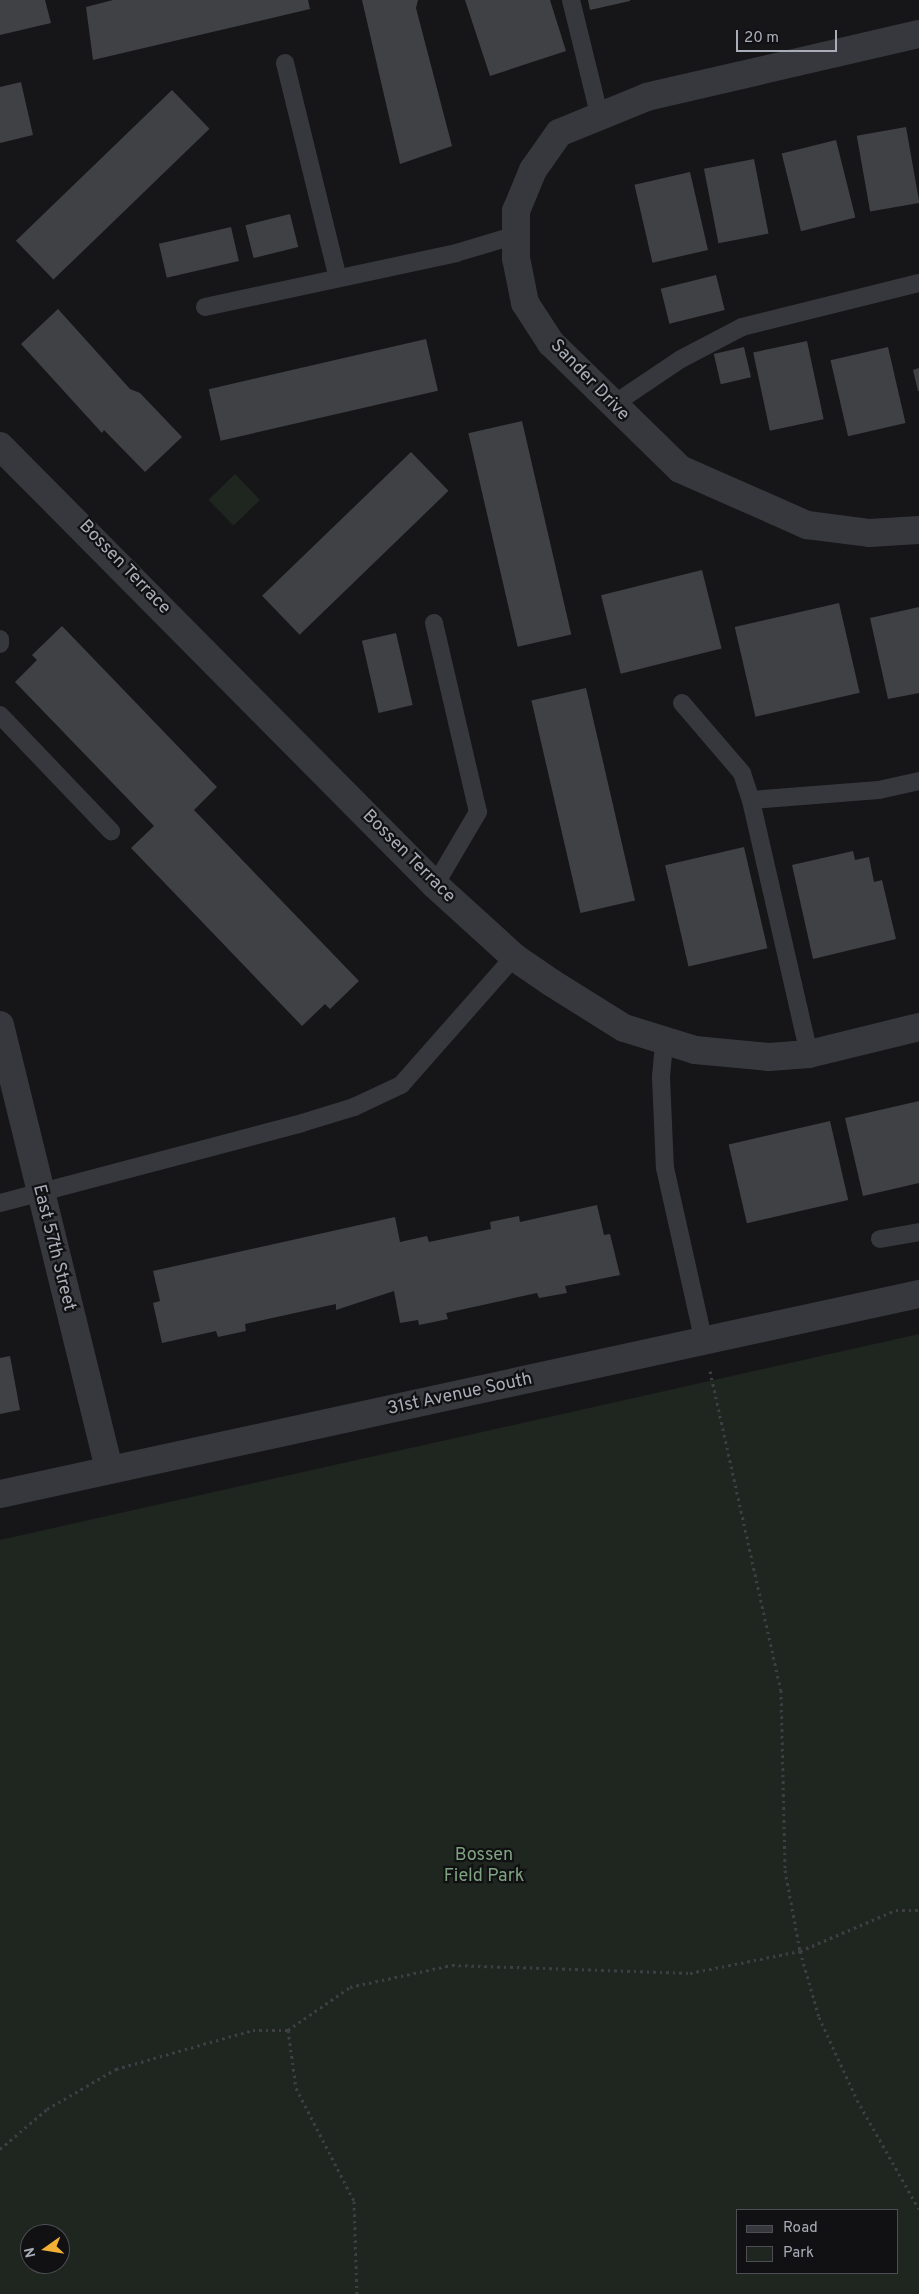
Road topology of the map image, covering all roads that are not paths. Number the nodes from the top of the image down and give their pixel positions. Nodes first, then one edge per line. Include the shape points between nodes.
1 (571, 0) edge
2 (919, 34) edge
3 (285, 63) dead end
4 (599, 114) junction
5 (516, 235) junction
6 (337, 275) junction
7 (919, 283) edge
8 (205, 307) dead end
9 (611, 406) junction
10 (0, 446) edge
11 (919, 530) edge
12 (434, 623) dead end
13 (0, 639) edge
14 (0, 644) edge
15 (682, 703) dead end
16 (0, 715) edge
17 (919, 781) edge
18 (751, 800) junction
19 (111, 831) dead end
20 (435, 885) junction
21 (514, 957) junction
22 (0, 1026) edge
23 (919, 1028) edge
24 (664, 1043) junction
25 (808, 1054) junction
26 (40, 1195) junction
27 (0, 1204) edge
28 (919, 1232) edge
29 (880, 1240) dead end
30 (919, 1294) edge
31 (704, 1344) junction
32 (109, 1470) junction
33 (0, 1494) edge

1 - 4 lane
2 - 4 street, Sander Drive via 647,98
3 - 6 lane
4 - 5 street, Sander Drive via 559,133 533,170 516,212
5 - 6 lane via 456,253
5 - 9 street, Sander Drive via 525,303 551,343
6 - 8 lane
7 - 9 lane via 742,327 681,359
9 - 11 street, Sander Drive via 680,469 807,525 870,533
10 - 20 street, Bossen Terrace
12 - 20 lane via 478,812
13 - 14 lane
15 - 18 lane via 742,773
16 - 19 lane
17 - 18 lane via 879,790
18 - 25 lane
20 - 21 street, Bossen Terrace
21 - 24 street, Bossen Terrace via 624,1028
21 - 26 lane via 401,1085 345,1110
22 - 26 street, East 57th Street
23 - 25 street, Bossen Terrace
24 - 25 street, Bossen Terrace via 768,1057
24 - 31 lane via 660,1078 665,1168
26 - 27 lane
26 - 32 street, East 57th Street
28 - 29 lane
30 - 31 street, 31st Avenue South
31 - 32 street, 31st Avenue South
32 - 33 street, 31st Avenue South

